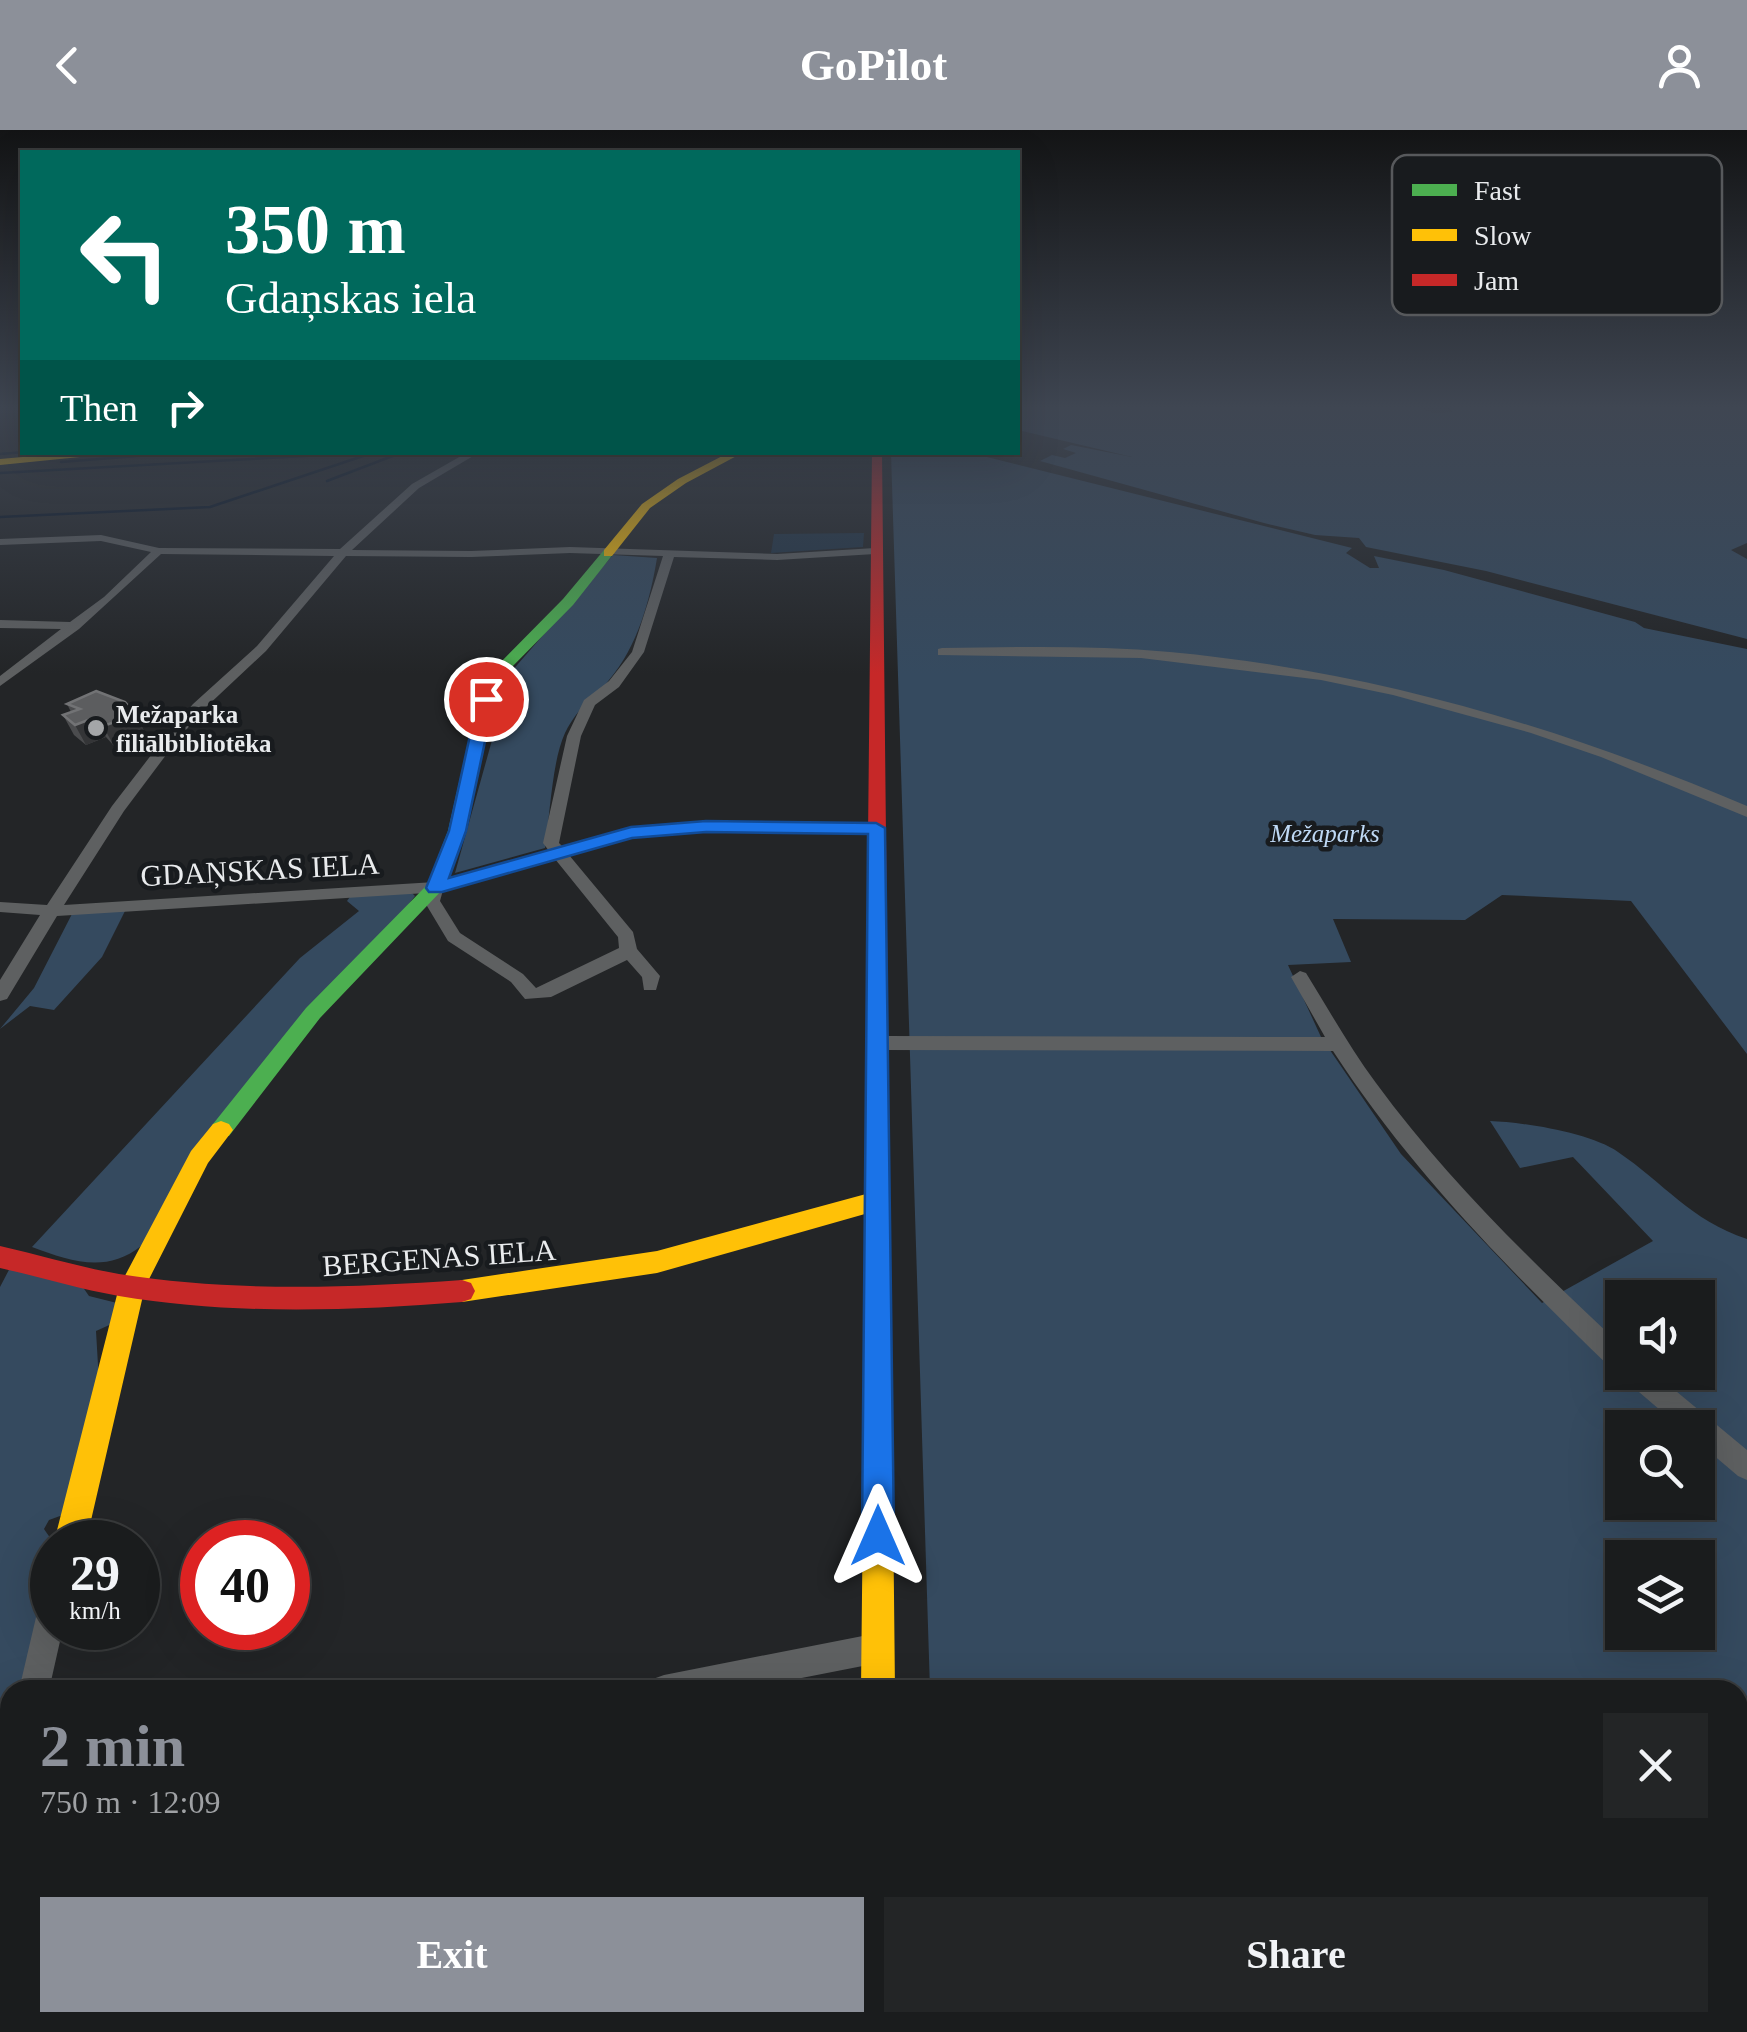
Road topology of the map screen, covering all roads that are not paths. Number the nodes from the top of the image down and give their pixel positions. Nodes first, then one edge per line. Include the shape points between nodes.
1 (404, 497) edge
2 (659, 497) edge
3 (877, 497) edge
4 (0, 542) edge
5 (346, 550) junction
6 (158, 551) junction
7 (606, 551) junction
8 (876, 551) junction
9 (670, 554) junction
10 (0, 624) edge
11 (75, 626) junction
12 (942, 652) dead end
13 (0, 682) edge
14 (1747, 812) edge
15 (876, 828) junction
16 (557, 851) junction
17 (436, 888) junction
18 (0, 907) edge
19 (54, 911) junction
20 (628, 950) junction
21 (1300, 977) dead end
22 (650, 986) dead end
23 (0, 995) edge
24 (877, 1042) junction
25 (1338, 1044) junction
26 (878, 1201) junction
27 (0, 1257) edge
28 (132, 1287) junction
29 (1605, 1346) edge
30 (1655, 1390) edge
31 (1747, 1468) edge
32 (75, 1520) edge
33 (878, 1648) junction
34 (43, 1650) edge
35 (36, 1680) edge
36 (715, 1680) edge
37 (878, 1680) edge

1 - 5 street
2 - 7 street
3 - 8 street
4 - 6 street via 104,539
5 - 6 street
5 - 7 street
5 - 19 street via 269,641 199,706 112,816
6 - 11 street
7 - 9 street
7 - 17 street via 568,602 497,673 458,831
8 - 9 street
8 - 15 street
9 - 16 street via 638,652 589,703 574,736 551,843
10 - 11 street
11 - 13 street
12 - 14 street via 1170,656 1380,687 1536,727
15 - 16 street, GDAŅSKAS IELA via 706,827 631,833
15 - 24 street
16 - 17 street, GDAŅSKAS IELA
16 - 20 street via 626,936
17 - 19 street, GDAŅSKAS IELA
17 - 20 street via 432,901 454,937 532,995
17 - 28 street via 313,1013 199,1157
18 - 19 street, GDAŅSKAS IELA
19 - 23 street
20 - 22 street via 650,976
21 - 25 street
24 - 25 street
24 - 26 street
25 - 29 street via 1446,1189
26 - 28 street, BERGENAS IELA via 583,1276 390,1296 284,1298
26 - 33 street
27 - 28 street, BERGENAS IELA
28 - 32 street
30 - 31 street
33 - 36 street
33 - 37 street
34 - 35 street

